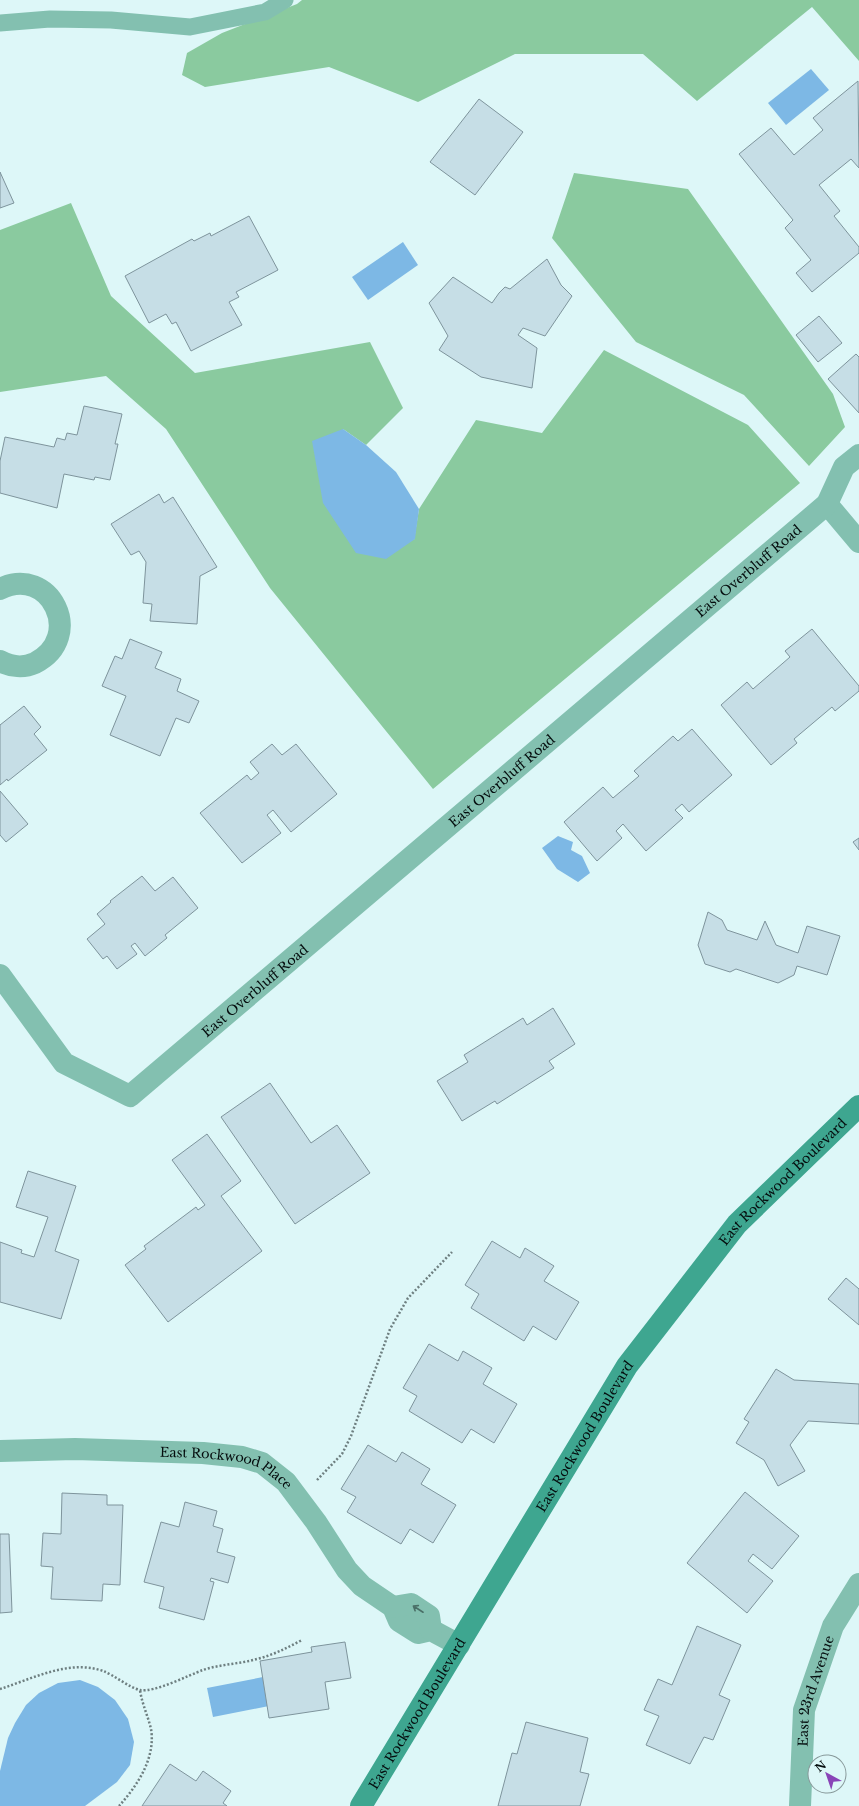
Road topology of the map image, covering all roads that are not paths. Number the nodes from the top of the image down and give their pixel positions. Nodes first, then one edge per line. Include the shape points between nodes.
1 (285, 0) edge
2 (0, 23) edge
3 (859, 455) edge
4 (827, 504) junction
5 (859, 542) edge
6 (0, 589) edge
7 (0, 661) edge
8 (0, 975) edge
9 (859, 1106) edge
10 (0, 1451) edge
11 (859, 1584) edge
12 (459, 1645) junction
13 (361, 1806) edge
14 (800, 1806) edge

1 - 2 lane via 265,12 190,27 104,20 50,19
3 - 4 street, East Overbluff Road via 844,467
4 - 5 street
4 - 8 street, East Overbluff Road via 130,1096 64,1063
6 - 7 street via 7,585 20,584 33,586 44,592 53,601 59,613 60,626 52,650 42,659 31,665 18,666
9 - 12 street, East Rockwood Boulevard via 737,1224 628,1366
10 - 12 street, East Rockwood Place via 68,1449 203,1453 242,1457 262,1463 286,1482 347,1570 362,1586 393,1606 411,1604 429,1616 431,1630
11 - 14 street, East 23rd Avenue via 833,1626 804,1710
12 - 13 street, East Rockwood Boulevard

